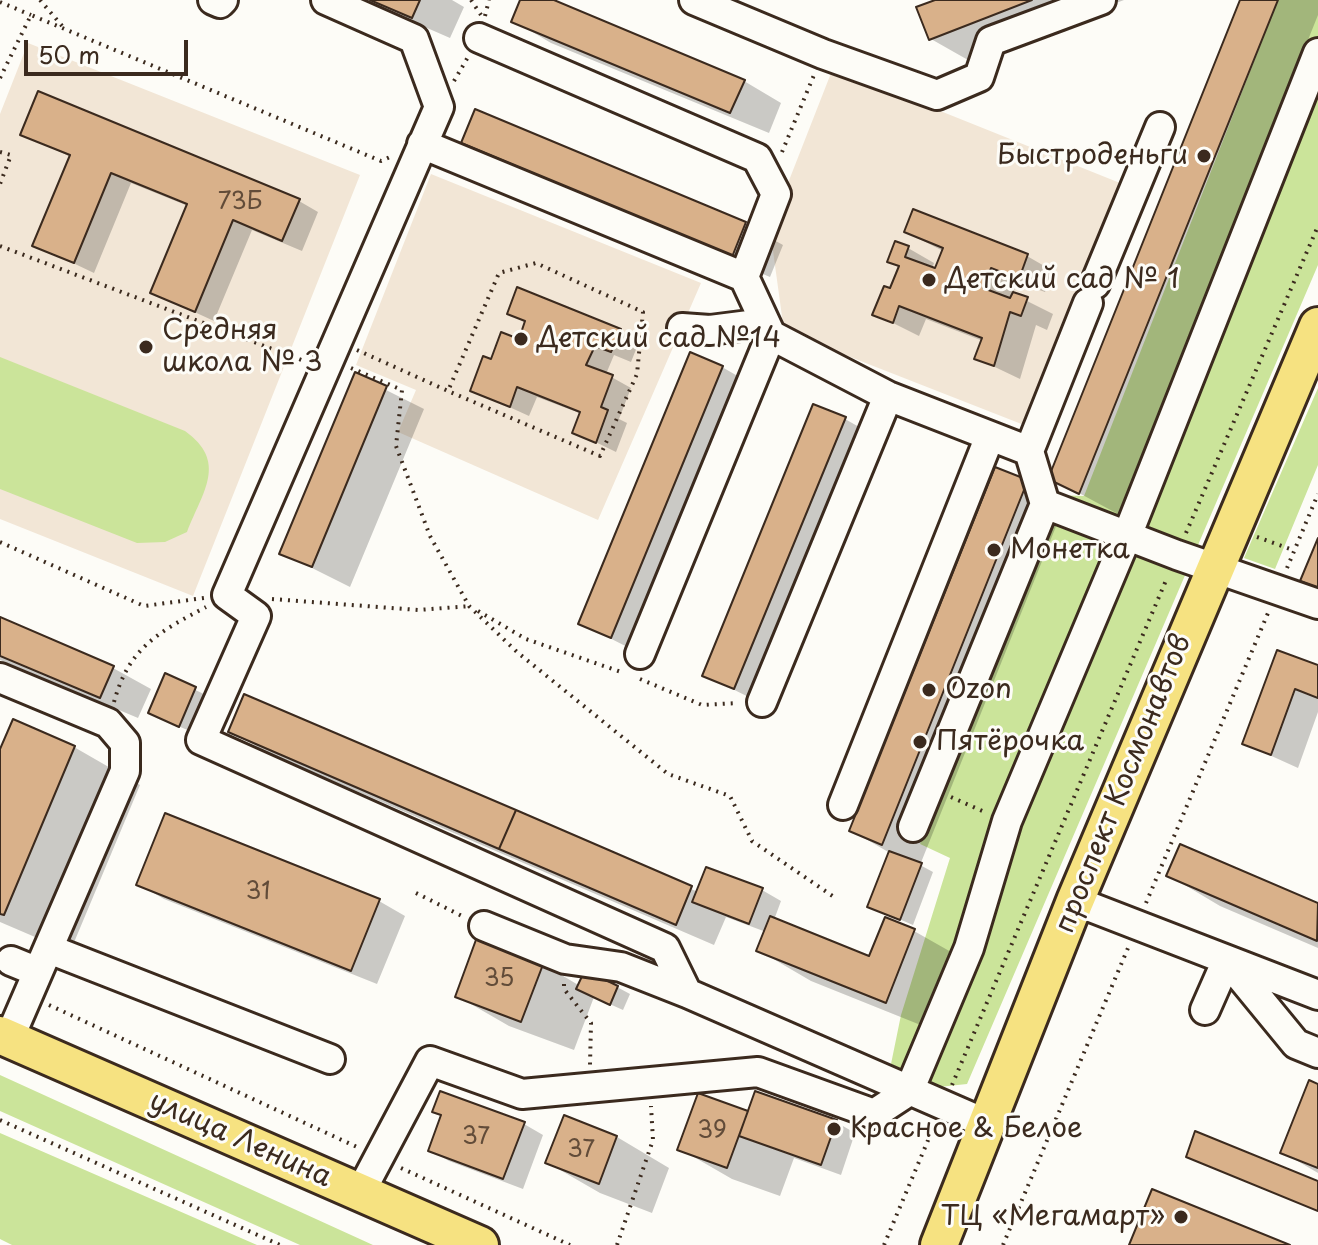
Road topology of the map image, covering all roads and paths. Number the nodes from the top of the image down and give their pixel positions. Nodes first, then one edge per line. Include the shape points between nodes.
1 (40, 0) edge
2 (213, 0) edge
3 (223, 0) edge
4 (326, 0) edge
5 (471, 0) edge
6 (1101, 0) edge
7 (0, 2) edge
8 (713, 3) edge
9 (31, 15) junction
10 (65, 29) junction
11 (482, 29) joint
12 (1318, 53) edge
13 (823, 54) junction
14 (0, 78) edge
15 (1160, 127) dead end
16 (422, 144) junction
17 (0, 152) edge
18 (0, 184) edge
19 (776, 194) junction
20 (1318, 226) edge
21 (0, 246) edge
22 (744, 277) junction
23 (1318, 326) edge
24 (682, 328) dead end
25 (768, 329) junction
26 (357, 350) dead end
27 (324, 369) junction
28 (448, 391) junction
29 (888, 396) junction
30 (990, 436) junction
31 (1029, 451) junction
32 (1318, 494) edge
33 (1045, 504) junction
34 (1127, 536) junction
35 (0, 542) edge
36 (1177, 555) junction
37 (1214, 566) junction
38 (1278, 589) junction
39 (227, 595) junction
40 (1318, 604) edge
41 (469, 606) junction
42 (640, 654) dead end
43 (0, 678) edge
44 (762, 702) joint
45 (108, 723) junction
46 (944, 794) dead end
47 (967, 804) dead end
48 (843, 805) dead end
49 (913, 827) dead end
50 (416, 893) dead end
51 (834, 897) dead end
52 (1075, 901) junction
53 (484, 926) joint
54 (1137, 926) junction
55 (565, 959) junction
56 (1227, 960) junction
57 (11, 961) dead end
58 (38, 972) junction
59 (687, 993) junction
60 (1318, 995) edge
61 (1205, 1010) dead end
62 (4, 1037) edge
63 (1318, 1053) edge
64 (591, 1056) dead end
65 (330, 1059) dead end
66 (650, 1082) junction
67 (909, 1091) junction
68 (943, 1107) junction
69 (0, 1120) edge
70 (987, 1124) junction
71 (380, 1158) junction
72 (360, 1193) junction
73 (280, 1245) edge
74 (480, 1245) edge
75 (570, 1245) edge
76 (617, 1245) edge
77 (884, 1245) edge
78 (939, 1245) edge
79 (1003, 1245) edge

1 - 10 path
2 - 3 street
4 - 16 street via 414,39 439,107
5 - 11 path
6 - 13 street via 991,41 979,77 937,95
7 - 9 path
8 - 13 street
9 - 10 path
9 - 14 path
10 - 16 path via 381,161
11 - 19 street via 757,158
12 - 34 street
13 - 19 path via 780,158
15 - 31 street
16 - 22 street
16 - 27 street
17 - 18 path via 11,155
19 - 22 street
20 - 36 path
21 - 27 path
22 - 25 street
23 - 37 main road, проспект Космонавтов
24 - 25 street
25 - 29 street
25 - 42 street
26 - 28 path
27 - 39 street
27 - 41 path via 344,365 402,390 396,446 430,536
28 - 28 path via 600,456 637,374 643,312 536,263 499,273
29 - 30 street
29 - 44 street
30 - 31 street
30 - 48 street
31 - 33 street
32 - 38 path
33 - 34 street
33 - 49 street
34 - 36 street
34 - 67 street via 1007,821 969,948
35 - 39 path via 144,606
36 - 37 street
36 - 68 path
37 - 38 street
37 - 52 main road, проспект Космонавтов
38 - 40 street
38 - 54 path
39 - 41 path via 418,610
39 - 45 path via 154,634 122,672
39 - 59 street via 256,616 201,740 665,948
41 - 44 path via 526,639 702,705
41 - 51 path via 517,652 668,774 730,796 752,841
43 - 45 street
45 - 58 street via 125,743 125,771
46 - 47 path
50 - 53 path
52 - 54 street
52 - 70 main road, проспект Космонавтов
53 - 55 street
54 - 56 street
54 - 79 path
55 - 59 street via 621,967
55 - 64 path via 564,989 591,1023
56 - 60 street
56 - 61 street
56 - 63 street via 1296,1044
57 - 58 street
58 - 62 street
58 - 65 street
58 - 71 path
59 - 67 street
62 - 72 main road, улица Ленина
66 - 67 street via 758,1072 874,1114
66 - 71 street via 522,1094 430,1061
66 - 76 path via 653,1140
67 - 68 street
68 - 70 street
68 - 77 path
69 - 73 path
70 - 78 main road, проспект Космонавтов
71 - 72 street
71 - 75 path
72 - 74 main road, улица Ленина

